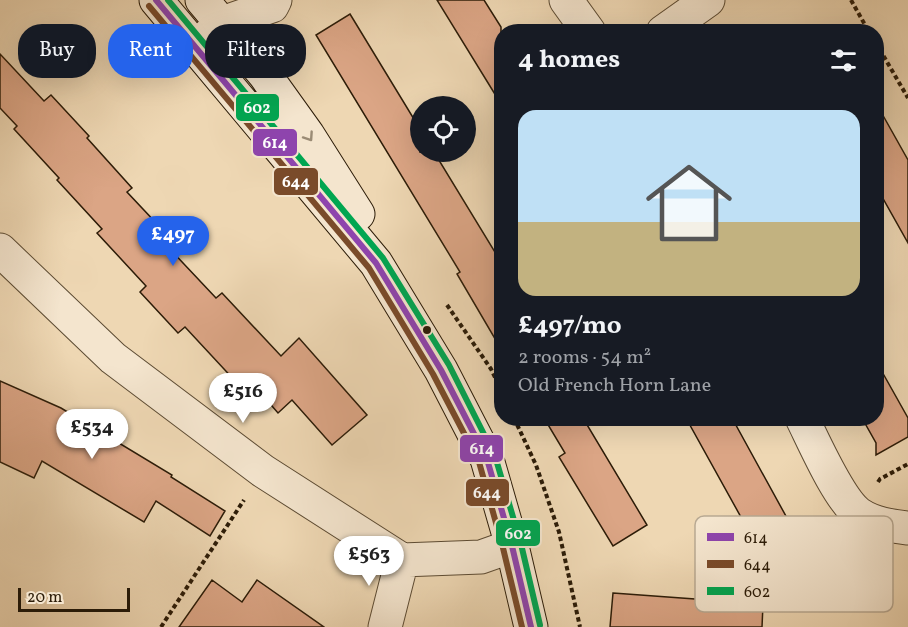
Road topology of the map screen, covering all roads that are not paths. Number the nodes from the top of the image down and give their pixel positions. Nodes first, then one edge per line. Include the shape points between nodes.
1 (156, 0) edge
2 (275, 0) edge
3 (566, 0) edge
4 (708, 0) edge
5 (220, 8) edge
6 (583, 24) edge
7 (674, 24) edge
8 (196, 46) junction
9 (3, 257) edge
10 (376, 263) junction
11 (806, 426) edge
12 (864, 516) edge
13 (893, 526) edge
14 (908, 528) edge
15 (512, 546) junction
16 (402, 560) junction
17 (385, 627) edge
18 (531, 627) edge

1 - 8 street
2 - 5 street via 272,6
3 - 6 street
4 - 7 street
5 - 8 street
5 -> 10 street via 370,233
8 - 10 street
9 - 16 street via 113,358 263,471
10 - 15 street via 441,370 487,459
11 - 12 street via 842,493
13 - 14 street
15 - 16 street via 481,557
15 - 18 street
16 - 17 street

